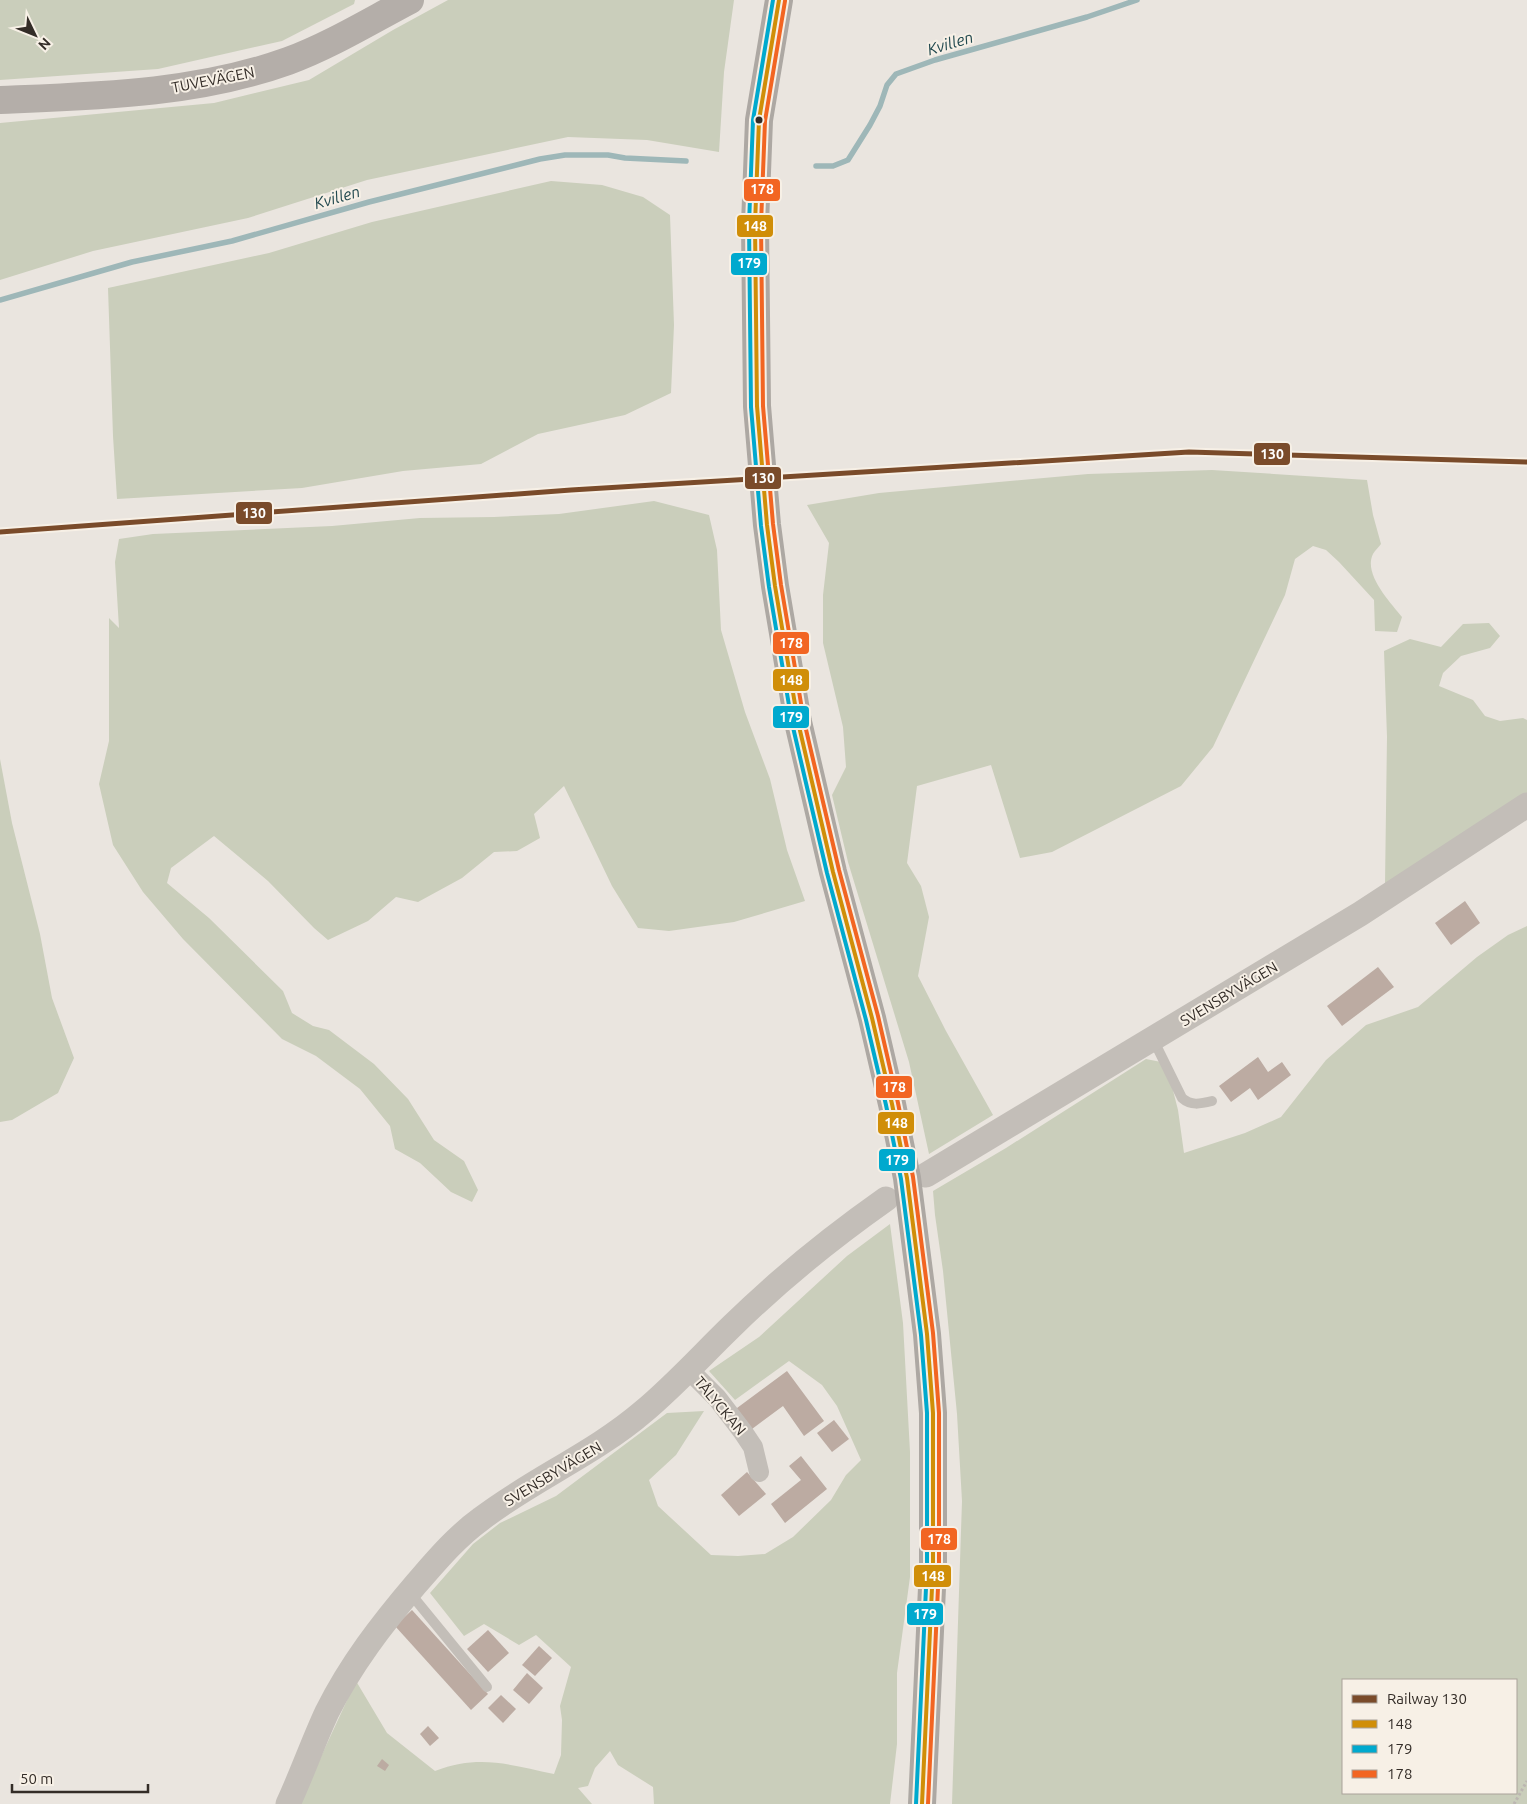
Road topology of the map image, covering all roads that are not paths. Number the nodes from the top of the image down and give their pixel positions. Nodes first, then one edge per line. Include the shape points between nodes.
1 (779, 0) edge
2 (402, 2) edge
3 (0, 100) edge
4 (1527, 805) edge
5 (1153, 1039) junction
6 (1212, 1101) dead end
7 (926, 1175) dead end
8 (886, 1199) dead end
9 (688, 1369) junction
10 (759, 1472) dead end
11 (409, 1592) junction
12 (488, 1687) dead end
13 (288, 1804) edge
14 (922, 1804) edge

1 - 14 highway via 760,120 755,224 757,406 767,525 798,722 894,1114 907,1178 926,1324 933,1413 933,1566
2 - 3 main road, TUVEVÄGEN via 336,40 230,79 147,91
4 - 5 street, SVENSBYVÄGEN via 1360,914
5 - 6 lane via 1182,1098 1188,1103 1198,1104
5 - 7 street, SVENSBYVÄGEN
8 - 9 street, SVENSBYVÄGEN via 840,1231 778,1284
9 - 10 street, TÅLYCKAN via 744,1432 753,1447
9 - 11 street, SVENSBYVÄGEN via 655,1402 611,1438 480,1519
11 - 12 lane
11 - 13 street, SVENSBYVÄGEN via 347,1674

